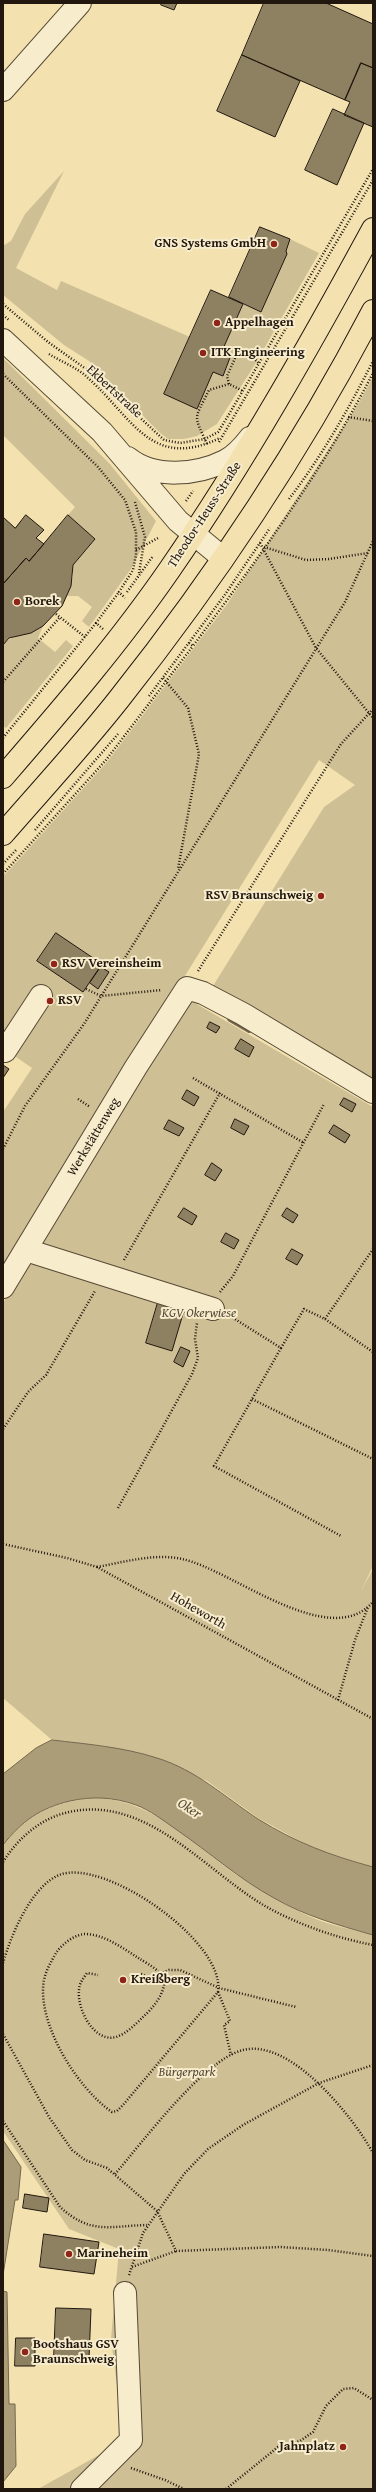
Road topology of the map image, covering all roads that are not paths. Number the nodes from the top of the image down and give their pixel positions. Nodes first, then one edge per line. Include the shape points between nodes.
1 (80, 3) edge
2 (3, 90) edge
3 (373, 229) edge
4 (373, 311) edge
5 (8, 333) edge
6 (274, 407) junction
7 (102, 432) junction
8 (193, 535) junction
9 (223, 558) junction
10 (3, 777) edge
11 (3, 834) edge
12 (41, 996) dead end
13 (5, 1052) dead end
14 (373, 1092) edge
15 (26, 1250) junction
16 (3, 1287) edge
17 (208, 1308) road end
18 (125, 2293) road end
19 (82, 2489) edge

1 - 2 street
3 - 6 main road, Theodor-Heuss-Straße
4 - 9 main road via 317,413
5 - 7 street
6 - 7 street via 241,449 226,461 192,471 170,472 145,468 130,459
6 - 8 main road, Theodor-Heuss-Straße
7 - 8 street via 174,517
8 - 9 street
8 - 10 main road, Theodor-Heuss-Straße via 90,676
9 - 11 main road via 196,599 118,700
12 - 13 street
14 - 15 street, Werkstättenweg via 243,1014 203,993 187,988 136,1067
15 - 16 street, Werkstättenweg
15 - 17 street
18 - 19 street via 130,2440

